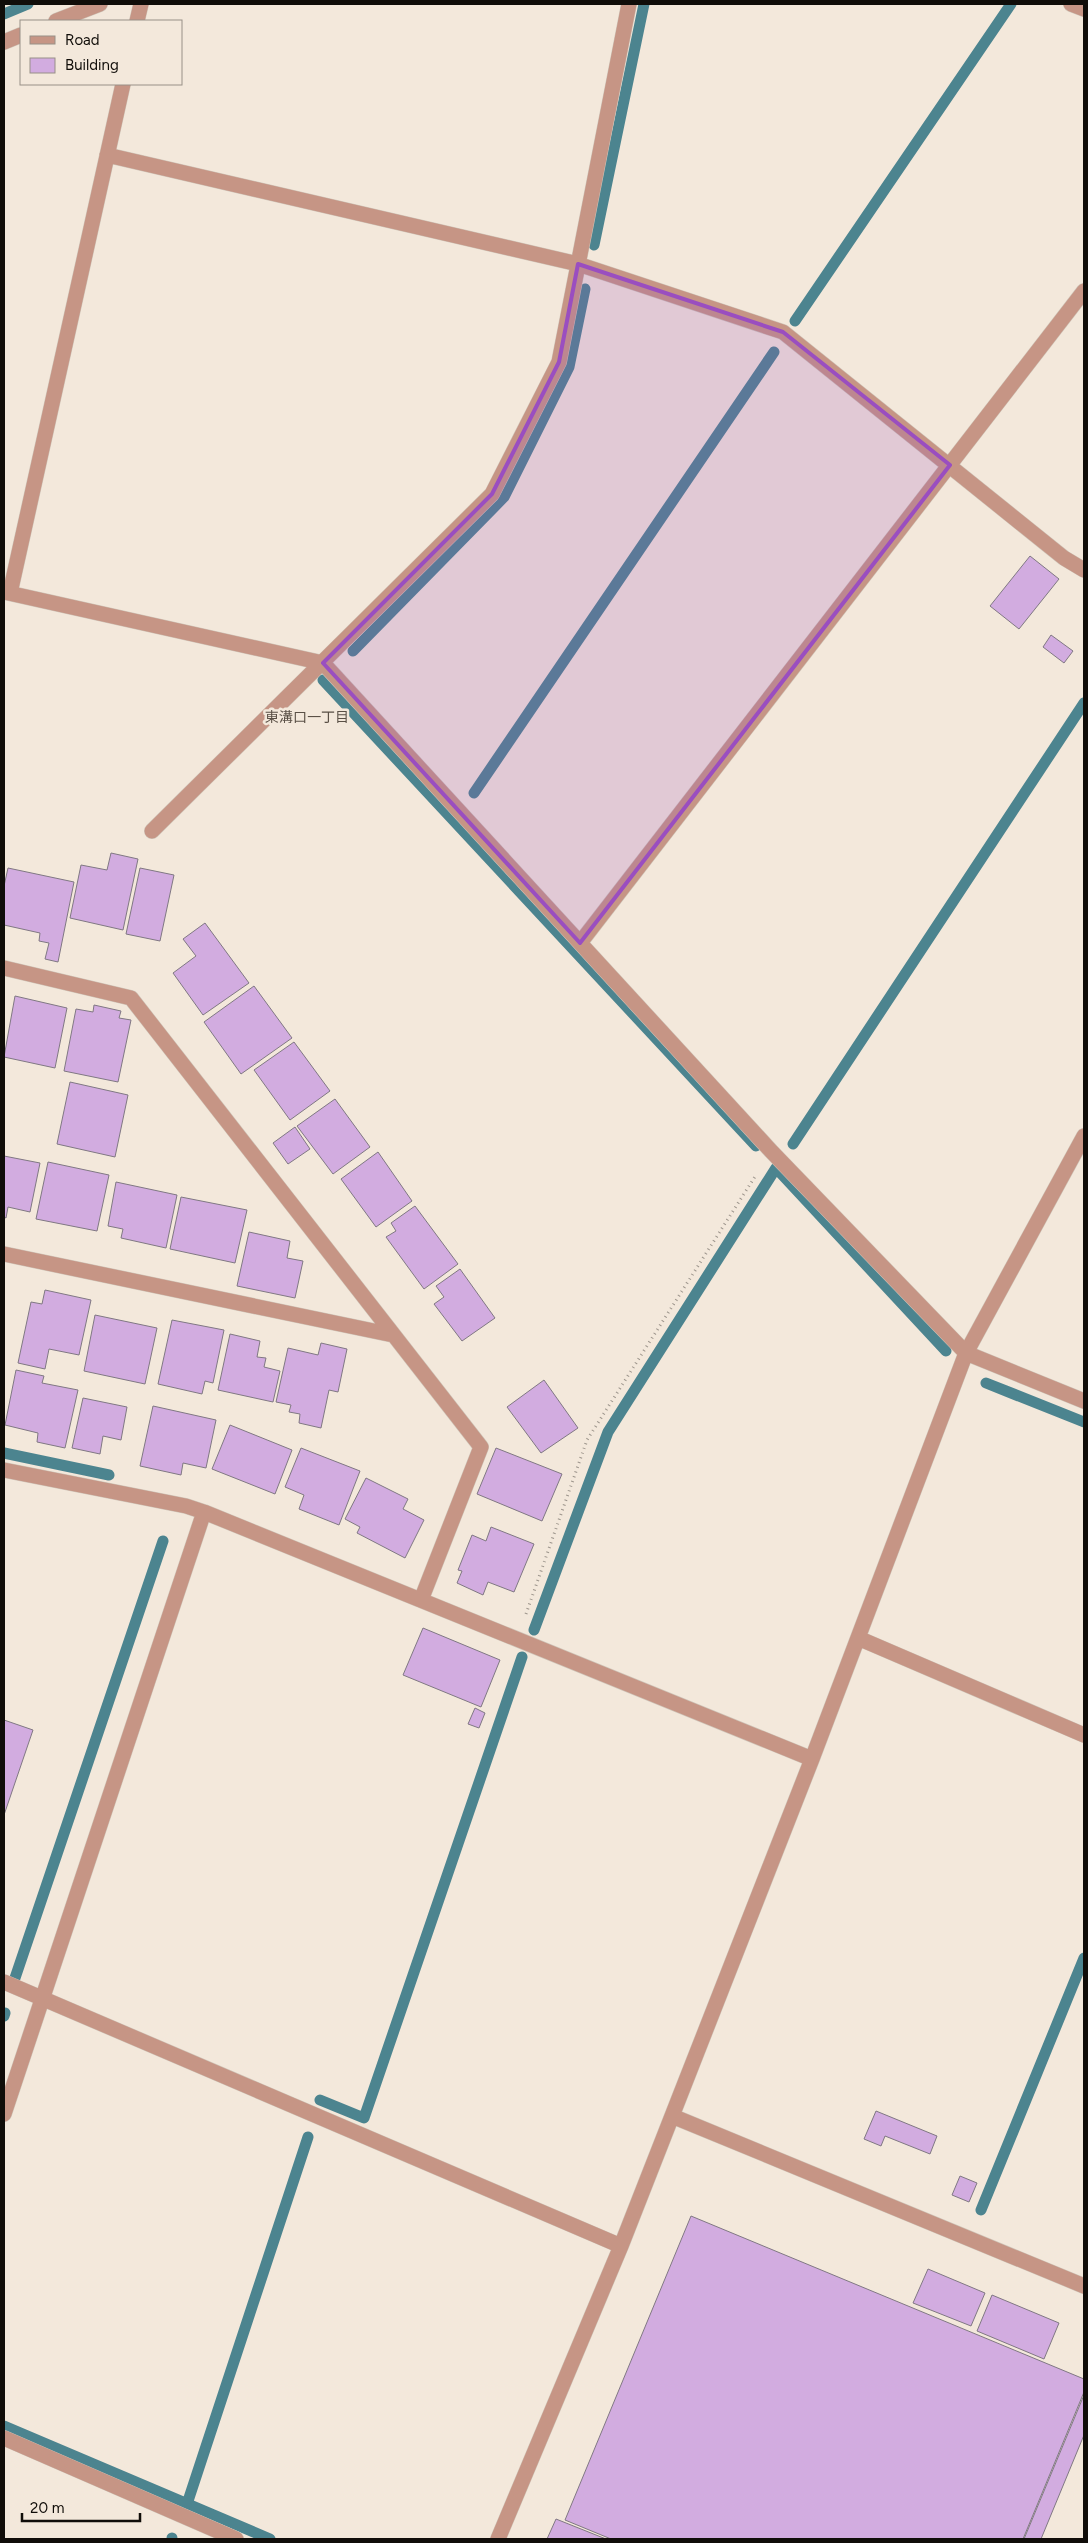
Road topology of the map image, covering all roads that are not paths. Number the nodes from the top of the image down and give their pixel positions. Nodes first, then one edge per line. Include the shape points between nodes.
1 (100, 4) edge
2 (141, 4) edge
3 (629, 4) edge
4 (1071, 4) edge
5 (1084, 9) edge
6 (59, 20) edge
7 (137, 20) edge
8 (20, 35) edge
9 (4, 42) edge
10 (123, 85) edge
11 (107, 155) junction
12 (578, 264) junction
13 (1084, 291) edge
14 (950, 464) junction
15 (1084, 570) edge
16 (7, 593) edge
17 (323, 663) junction
18 (152, 830) dead end
19 (580, 942) junction
20 (4, 968) edge
21 (1084, 1136) edge
22 (4, 1254) edge
23 (393, 1335) junction
24 (966, 1353) junction
25 (1084, 1401) edge
26 (4, 1470) edge
27 (204, 1512) junction
28 (421, 1600) junction
29 (858, 1638) junction
30 (1084, 1735) edge
31 (812, 1758) junction
32 (4, 1982) edge
33 (42, 1998) junction
34 (4, 2114) edge
35 (672, 2116) junction
36 (621, 2246) junction
37 (1084, 2286) edge
38 (4, 2438) edge
39 (236, 2539) edge
40 (498, 2539) edge

1 - 6 street
2 - 7 street
3 - 12 street
4 - 5 street
8 - 9 street
10 - 11 street
11 - 12 street
11 - 16 street
12 - 14 street via 784,332
12 - 17 street via 559,362 492,494
13 - 14 street
14 - 15 street via 1064,558
14 - 19 street
16 - 17 street
17 - 18 street
17 - 19 street
19 - 24 street via 771,1151
20 - 23 street via 132,998
21 - 24 street
22 - 23 street
23 - 28 street via 481,1447
24 - 25 street
24 - 29 street
26 - 27 street
27 - 28 street
27 - 33 street
28 - 31 street
29 - 30 street
29 - 31 street
31 - 35 street
32 - 33 street
33 - 34 street
33 - 36 street
35 - 36 street
35 - 37 street
36 - 40 street
38 - 39 street

